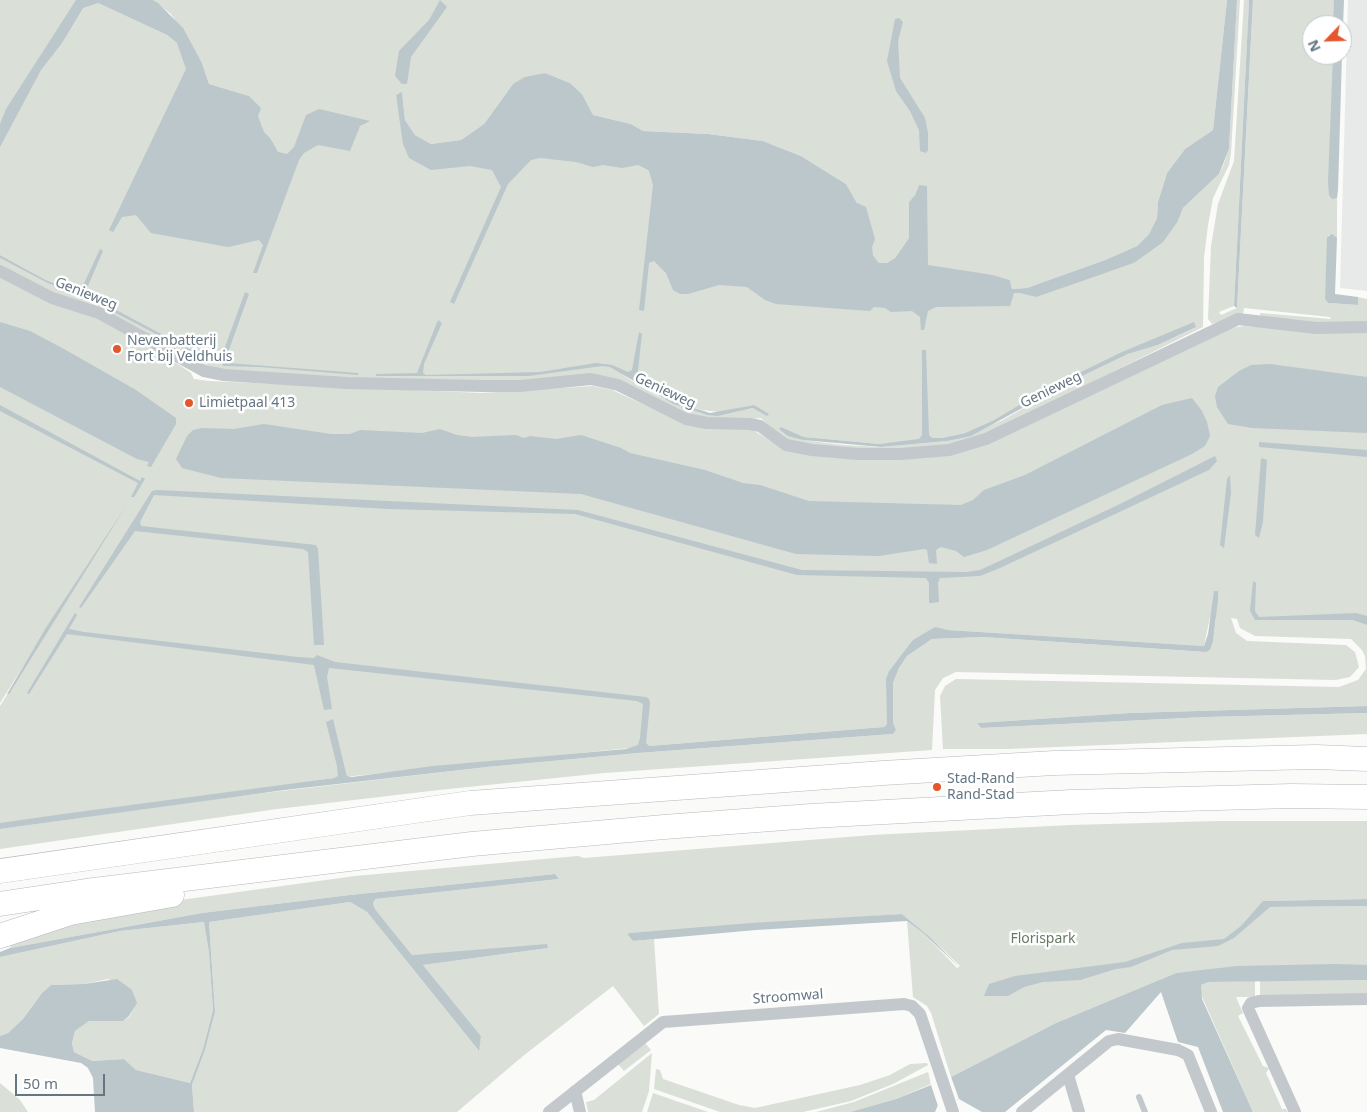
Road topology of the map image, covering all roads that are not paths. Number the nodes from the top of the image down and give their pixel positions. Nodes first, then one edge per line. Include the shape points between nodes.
1 (0, 271) edge
2 (1367, 327) edge
3 (1367, 752) edge
4 (1316, 758) junction
5 (1367, 759) edge
6 (1367, 796) edge
7 (255, 870) junction
8 (0, 871) edge
9 (0, 904) edge
10 (0, 936) edge
11 (1367, 999) edge
12 (1068, 1075) junction
13 (575, 1091) junction
14 (1139, 1096) dead end
15 (951, 1108) edge
16 (549, 1112) edge
17 (580, 1112) edge
18 (1022, 1112) edge
19 (1079, 1112) edge
20 (1145, 1112) edge
21 (1211, 1112) edge
22 (1295, 1112) edge

1 - 2 street, Genieweg via 52,298 99,313 204,371 347,383 483,386 591,379 618,385 686,419 760,426 786,444 858,454 949,450 986,439 1238,319 1316,328
3 - 4 highway
4 - 5 highway
4 - 8 highway via 1045,764 470,803
6 - 7 highway via 1070,802 811,816 472,844
7 - 9 highway
7 - 10 highway via 213,888 70,913
11 - 22 street via 1251,1003 1248,1008
12 - 18 street
12 - 19 street
12 - 21 street via 1114,1039 1178,1050 1191,1059
13 - 15 street, Stroomwal via 663,1022 904,1004 912,1006 920,1014
13 - 16 street, Stroomwal
13 - 17 street
14 - 20 lane

